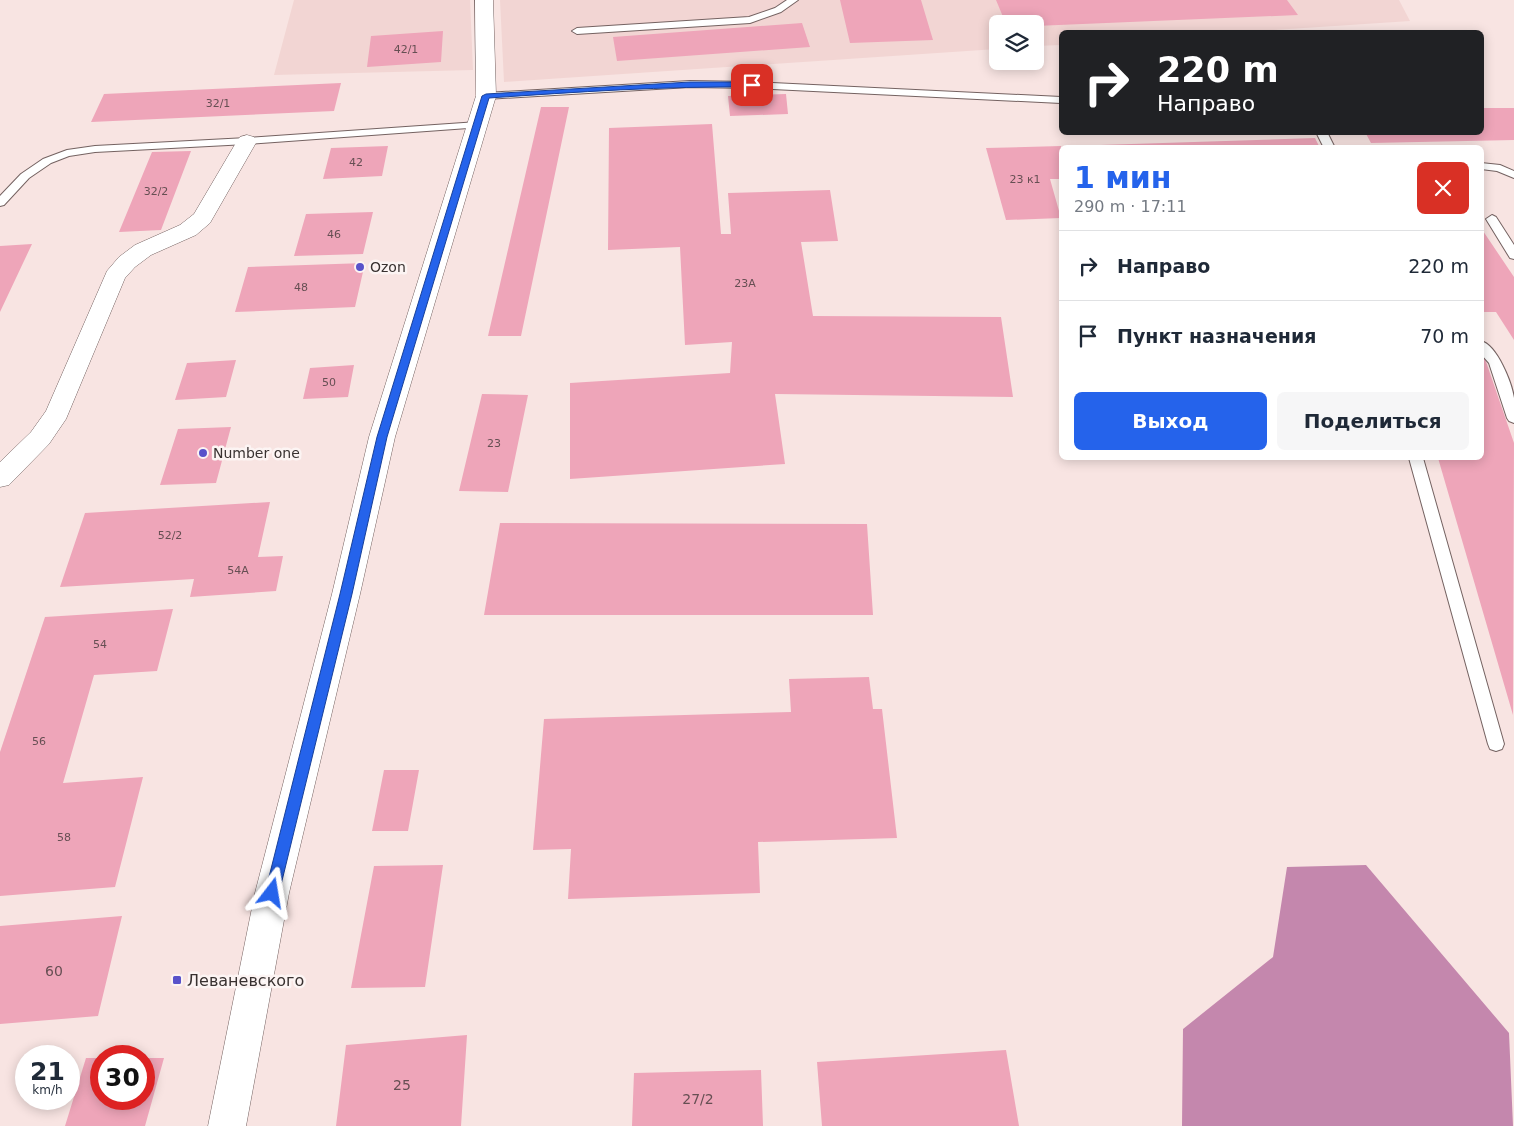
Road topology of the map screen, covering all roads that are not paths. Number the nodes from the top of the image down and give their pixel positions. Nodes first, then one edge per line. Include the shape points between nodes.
1 (484, 0) edge
2 (793, 0) edge
3 (577, 31) dead end
4 (486, 96) junction
5 (1059, 100) edge
6 (478, 125) junction
7 (247, 141) junction
8 (1484, 166) edge
9 (1514, 175) edge
10 (0, 203) edge
11 (1492, 219) dead end
12 (1514, 255) edge
13 (1484, 349) edge
14 (1514, 418) edge
15 (1417, 460) edge
16 (0, 478) edge
17 (1496, 744) dead end
18 (227, 1126) edge

1 - 4 street
2 - 3 lane via 778,10 750,20
4 - 5 lane via 698,84
4 - 6 street
6 - 7 lane
6 - 18 street via 382,437 272,893
7 - 10 lane via 67,153 47,161 25,176
7 - 16 street via 202,218 188,230 143,250 115,276 57,413 40,438
8 - 9 lane via 1500,168
11 - 12 lane
13 - 14 lane via 1495,362
15 - 17 lane

